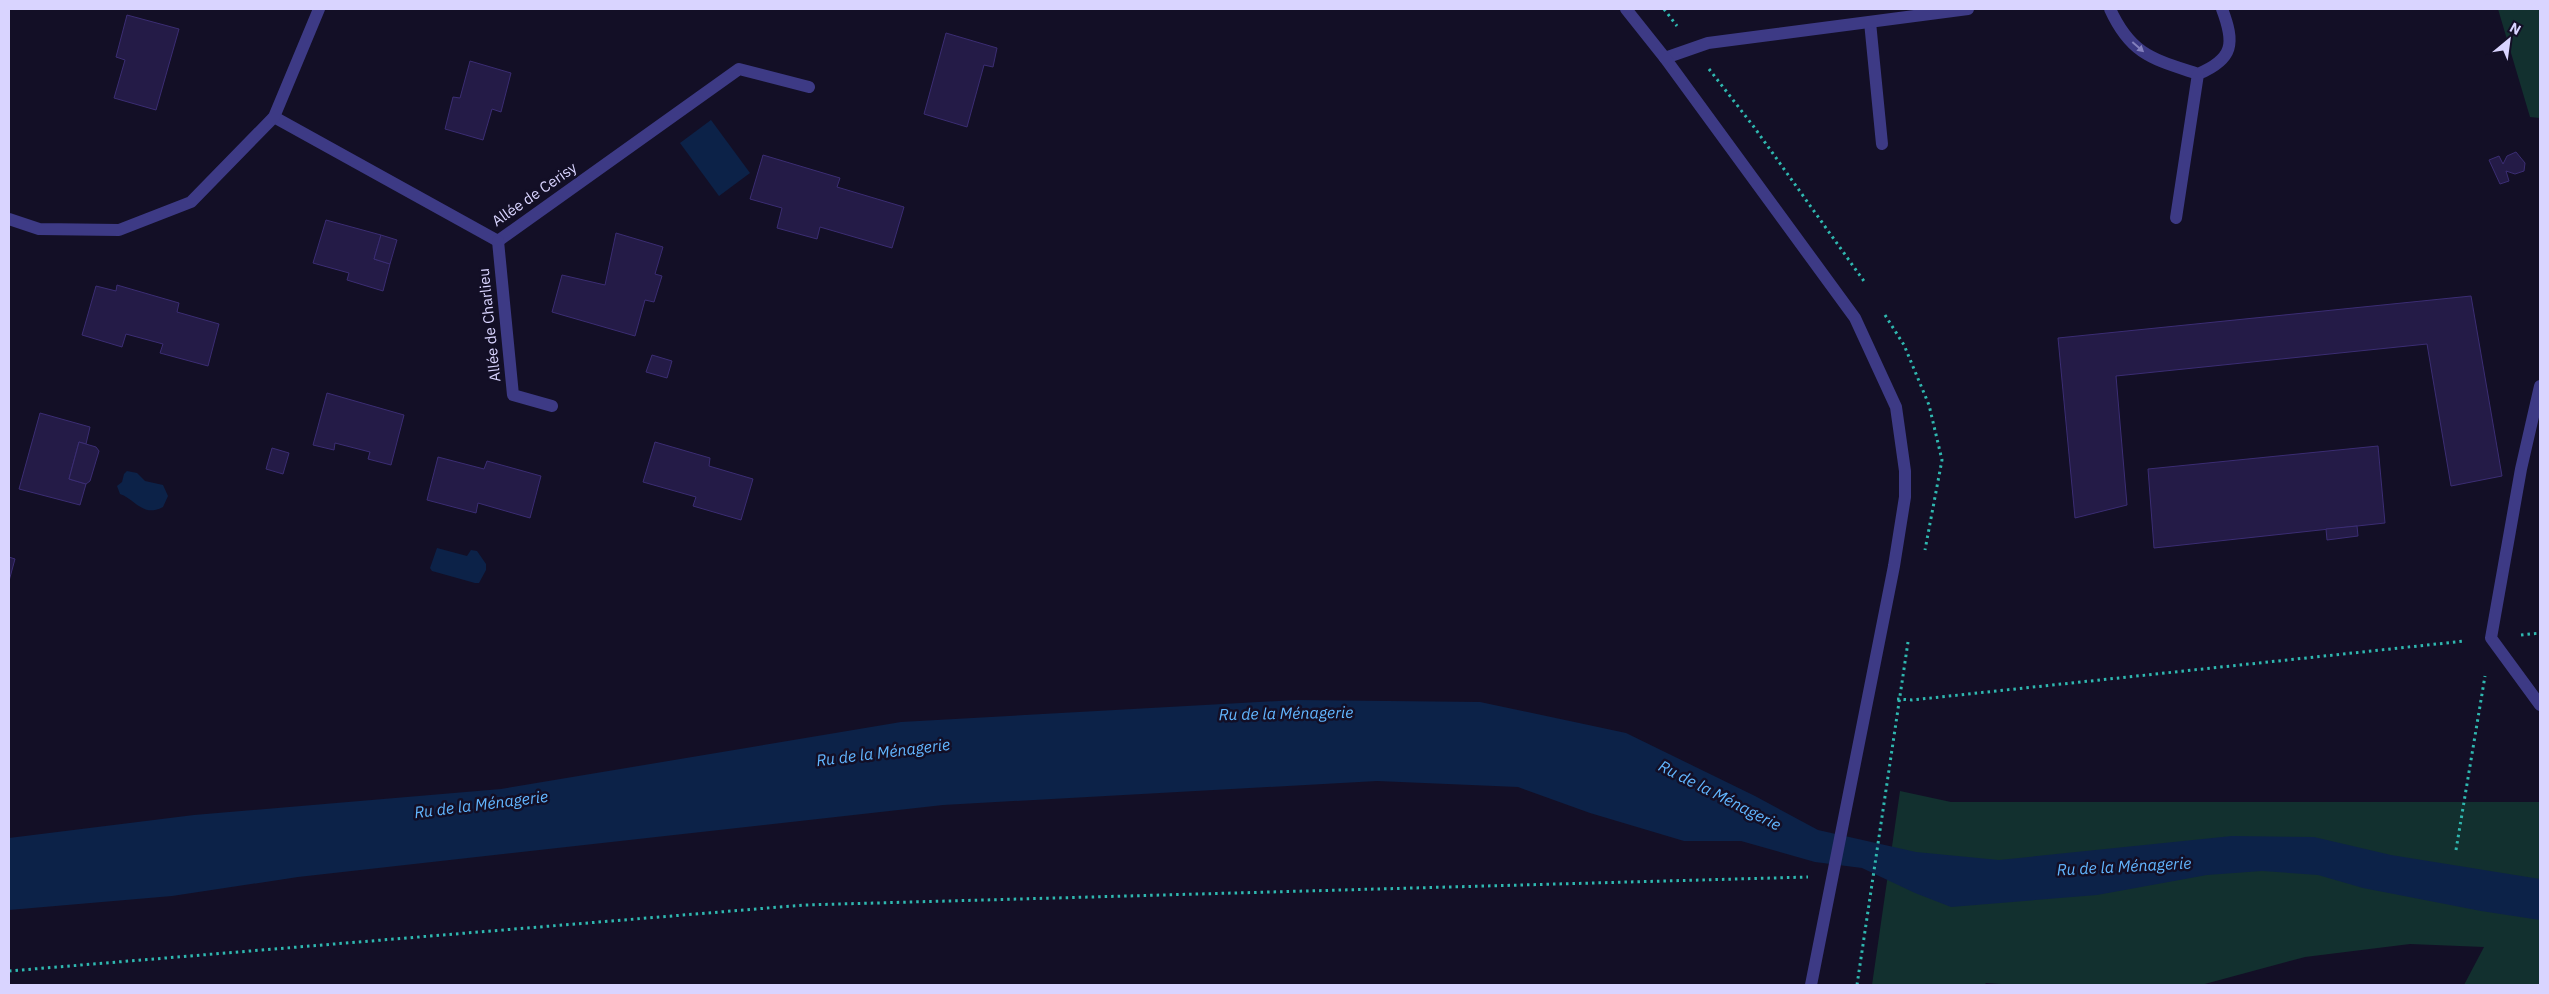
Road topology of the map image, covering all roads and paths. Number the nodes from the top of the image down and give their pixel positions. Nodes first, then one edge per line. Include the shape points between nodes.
1 (319, 9) edge
2 (1626, 9) edge
3 (1968, 9) edge
4 (2110, 9) edge
5 (2222, 9) edge
6 (1870, 22) junction
7 (1694, 48) junction
8 (1665, 58) junction
9 (2198, 74) junction
10 (809, 87) dead end
11 (274, 117) junction
12 (1882, 144) dead end
13 (2176, 218) dead end
14 (9, 219) edge
15 (498, 241) junction
16 (1869, 290) dead end
17 (1884, 314) dead end
18 (2540, 386) edge
19 (552, 406) dead end
20 (1924, 558) dead end
21 (2540, 633) edge
22 (1909, 634) dead end
23 (2491, 638) junction
24 (1868, 696) junction
25 (1899, 699) junction
26 (2540, 705) edge
27 (2456, 850) dead end
28 (1832, 876) junction
29 (9, 971) edge
30 (1811, 985) edge
31 (1857, 985) edge

1 - 11 street
2 - 8 street
3 - 6 street
4 -> 9 street via 2121,32 2151,58
5 - 9 street via 2231,32 2226,54 2216,66
6 - 7 street via 1708,43
6 - 12 street
7 - 8 street
7 - 16 path
8 - 24 street via 1856,318 1896,407 1906,496
9 - 13 street
10 - 15 street, Allée de Cerisy via 739,69
11 - 14 street via 192,202 119,230 39,229
11 - 15 street, Allée de Cerisy
15 - 19 street, Allée de Charlieu via 513,395
17 - 20 path via 1904,345 1929,405 1942,460
18 - 23 street via 2521,469
21 - 23 path
22 - 25 path
23 - 25 path
23 - 26 street
23 - 27 path
24 - 25 path
24 - 28 street
25 - 31 path
28 - 29 path via 804,905
28 - 30 street

